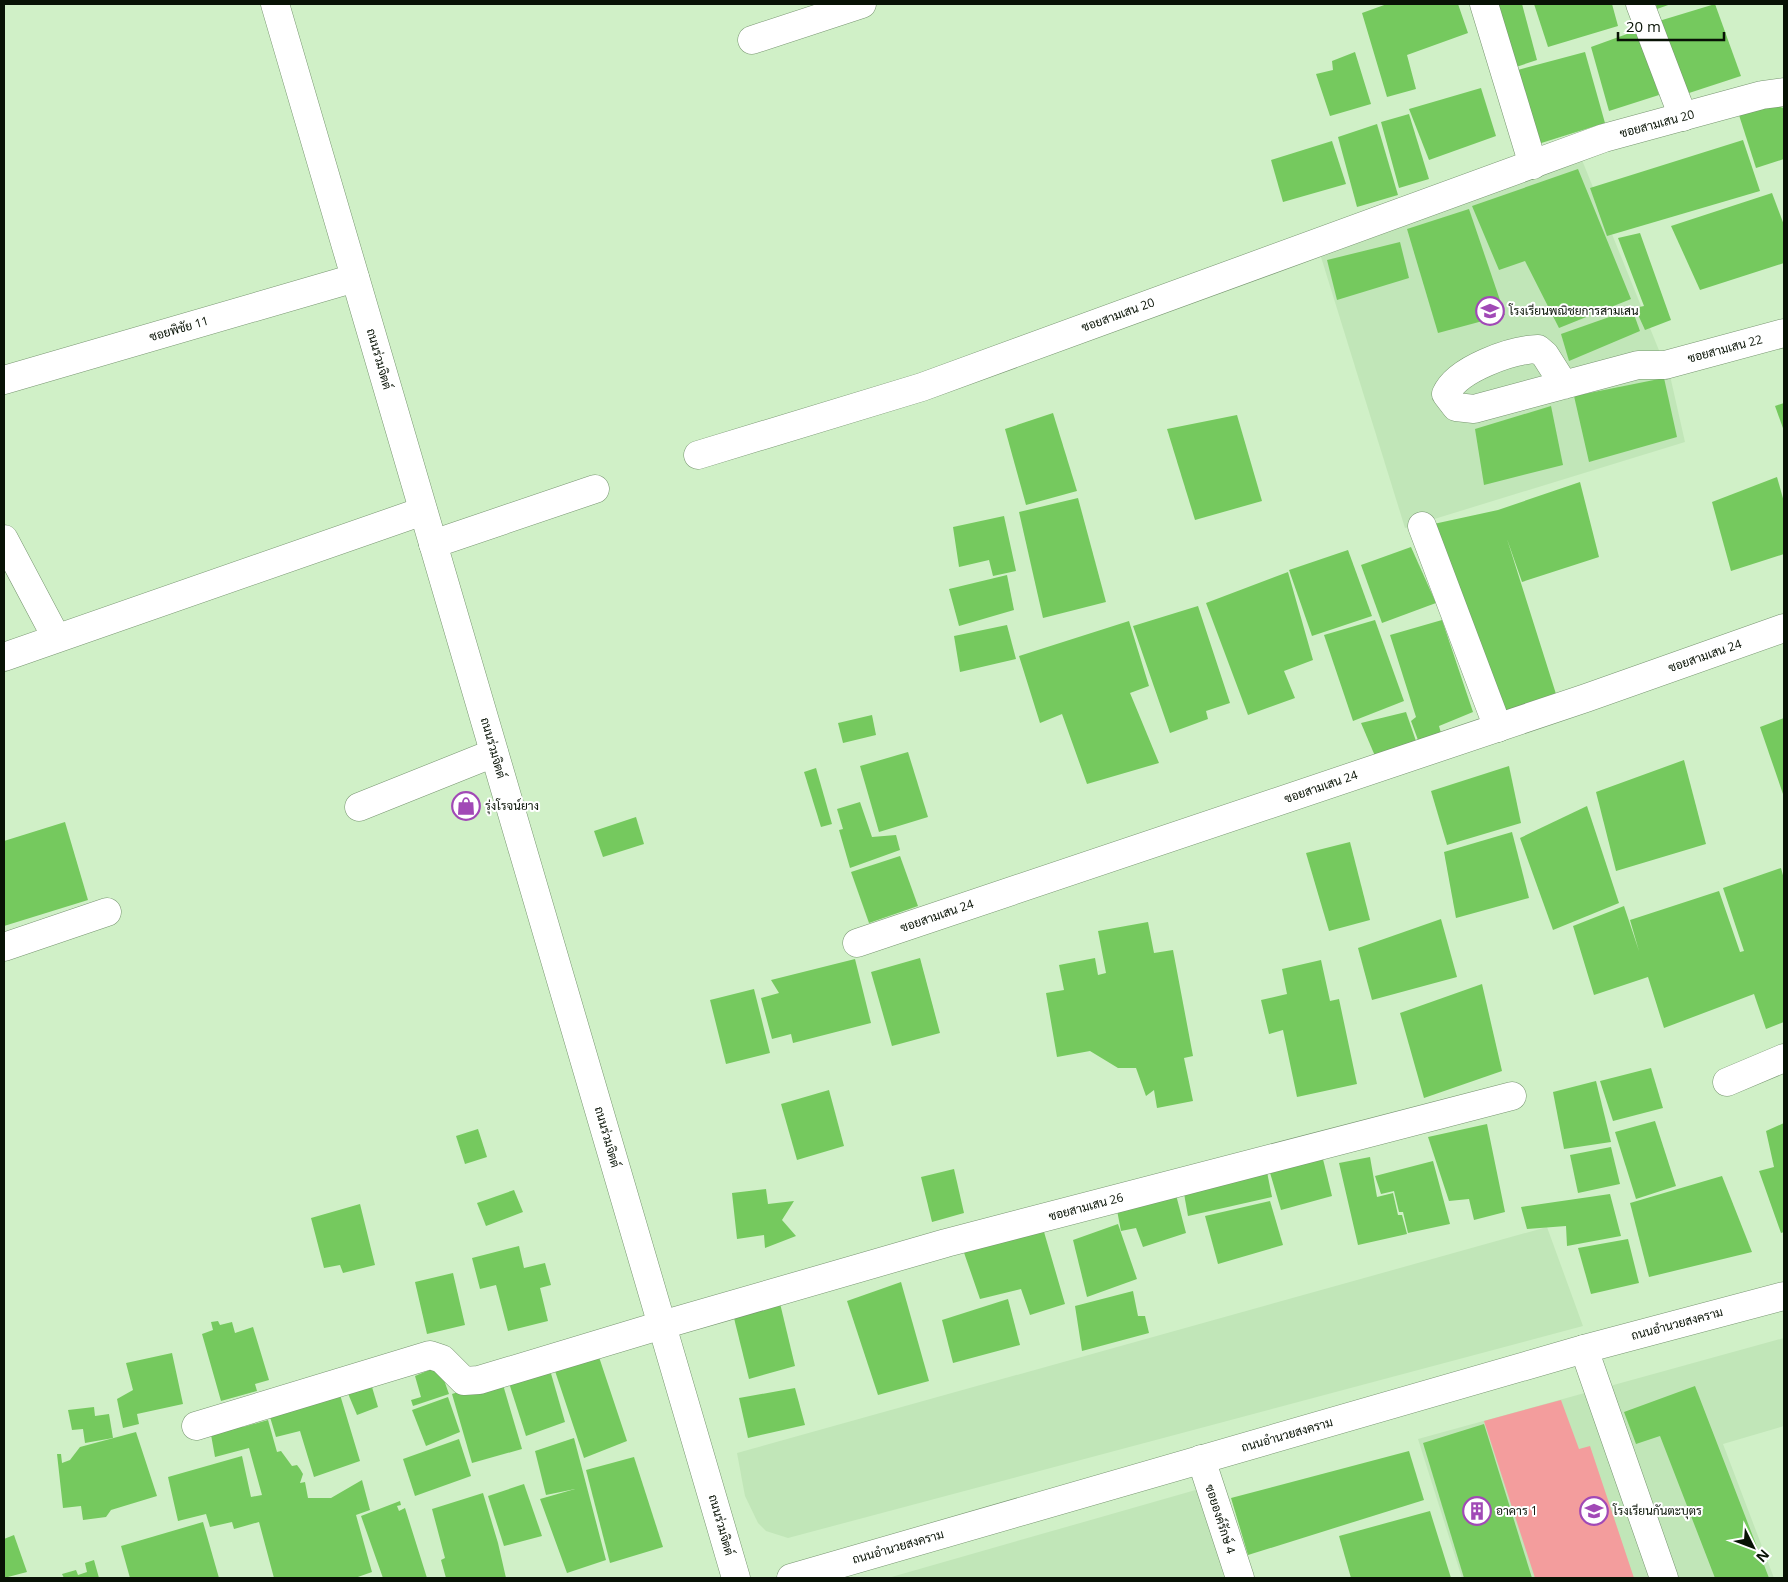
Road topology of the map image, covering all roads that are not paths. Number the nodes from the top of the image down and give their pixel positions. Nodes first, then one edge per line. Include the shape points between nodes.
1 (275, 4) edge
2 (862, 4) edge
3 (1484, 4) edge
4 (1640, 4) edge
5 (752, 40) dead end
6 (1784, 92) edge
7 (1683, 117) junction
8 (1533, 165) junction
9 (355, 278) junction
10 (1784, 333) edge
11 (4, 380) edge
12 (1564, 385) dead end
13 (698, 455) dead end
14 (595, 489) dead end
15 (423, 511) junction
16 (1422, 526) dead end
17 (4, 539) edge
18 (433, 544) junction
19 (1784, 628) edge
20 (56, 636) junction
21 (4, 656) edge
22 (1498, 728) junction
23 (494, 753) junction
24 (360, 807) dead end
25 (107, 912) dead end
26 (857, 943) dead end
27 (4, 947) edge
28 (1784, 1058) edge
29 (1727, 1082) dead end
30 (1512, 1096) dead end
31 (1784, 1296) edge
32 (662, 1325) junction
33 (1584, 1350) junction
34 (196, 1426) dead end
35 (1201, 1459) junction
36 (736, 1578) edge
37 (791, 1578) edge
38 (1240, 1578) edge
39 (1664, 1578) edge

1 - 9 street, ถนนร่วมจิตต์
2 - 5 street
3 - 8 street
4 - 7 street
6 - 7 street, ซอยสามเสน 20
7 - 8 street, ซอยสามเสน 20 via 1604,138
8 - 13 street, ซอยสามเสน 20 via 922,387
9 - 11 street, ซอยพิชัย 11
9 - 15 street, ถนนร่วมจิตต์
10 - 12 street, ซอยสามเสน 22 via 1665,365 1638,365
14 - 18 street
15 - 18 street, ถนนร่วมจิตต์
15 - 20 street
16 - 22 street
17 - 20 street
18 - 23 street, ถนนร่วมจิตต์
19 - 22 street, ซอยสามเสน 24
20 - 21 street
22 - 26 street, ซอยสามเสน 24
23 - 24 street
23 - 32 street, ถนนร่วมจิตต์
25 - 27 street
28 - 29 street
30 - 32 street, ซอยสามเสน 26 via 946,1244
31 - 33 street, ถนนอำนวยสงคราม
32 - 34 street, ซอยสามเสน 26 via 479,1380 464,1381 442,1359 430,1355
32 - 36 street, ถนนร่วมจิตต์
33 - 35 street, ถนนอำนวยสงคราม
33 - 39 street
35 - 37 street, ถนนอำนวยสงคราม
35 - 38 street, ซอยองค์รักษ์ 4

